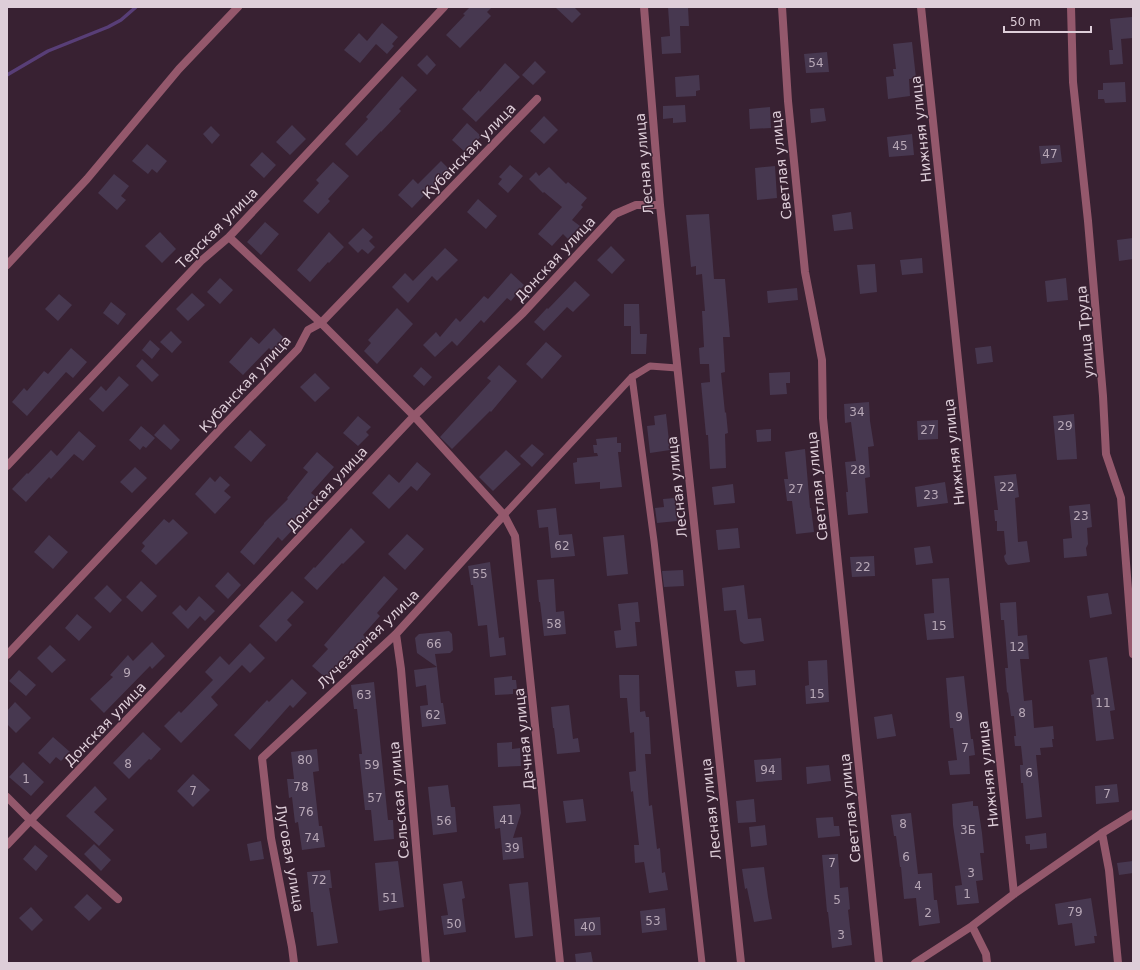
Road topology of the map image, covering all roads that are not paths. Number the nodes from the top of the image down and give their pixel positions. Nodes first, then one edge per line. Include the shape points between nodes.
1 (238, 7) edge
2 (444, 7) edge
3 (644, 7) edge
4 (782, 7) edge
5 (921, 7) edge
6 (1071, 7) edge
7 (536, 98) dead end
8 (660, 205) junction
9 (229, 237) junction
10 (7, 266) edge
11 (321, 323) junction
12 (677, 368) junction
13 (632, 377) junction
14 (414, 416) junction
15 (7, 466) edge
16 (504, 515) junction
17 (396, 634) junction
18 (1133, 654) edge
19 (7, 655) edge
20 (262, 758) joint
21 (7, 797) edge
22 (1133, 814) edge
23 (30, 820) junction
24 (1102, 833) junction
25 (7, 845) edge
26 (1014, 894) junction
27 (118, 899) dead end
28 (972, 926) junction
29 (294, 963) edge
30 (426, 963) edge
31 (560, 963) edge
32 (702, 963) edge
33 (741, 963) edge
34 (879, 963) edge
35 (915, 963) edge
36 (987, 963) edge
37 (1118, 963) edge

1 - 10 street via 179,69 87,179
2 - 9 street, Терская улица
3 - 8 street, Лесная улица
4 - 34 street, Светлая улица via 788,102 805,272 822,360 824,418
5 - 26 street, Нижняя улица
6 - 18 street, улица Труда via 1073,82 1088,221 1106,454 1120,498
7 - 11 street, Кубанская улица
8 - 12 street, Лесная улица
8 - 14 street, Донская улица via 636,205 615,214 522,313
9 - 11 street, Дачная улица
9 - 15 street, Терская улица via 201,261
11 - 14 street, Дачная улица
11 - 19 street, Кубанская улица via 308,330 298,349
12 - 13 lane via 650,366
12 - 33 street, Лесная улица
13 - 16 lane
13 - 32 lane via 654,541
14 - 16 street, Дачная улица
14 - 23 street, Донская улица
16 - 17 street, Лучезарная улица
16 - 31 street, Дачная улица via 515,536
17 - 20 street, Лучезарная улица
17 - 30 street, Сельская улица
20 - 29 street, Луговая улица via 271,838
21 - 23 street
22 - 24 street
23 - 25 street
23 - 27 street
24 - 26 street
24 - 37 street via 1109,870
26 - 28 street
28 - 35 street
28 - 36 street via 986,954

